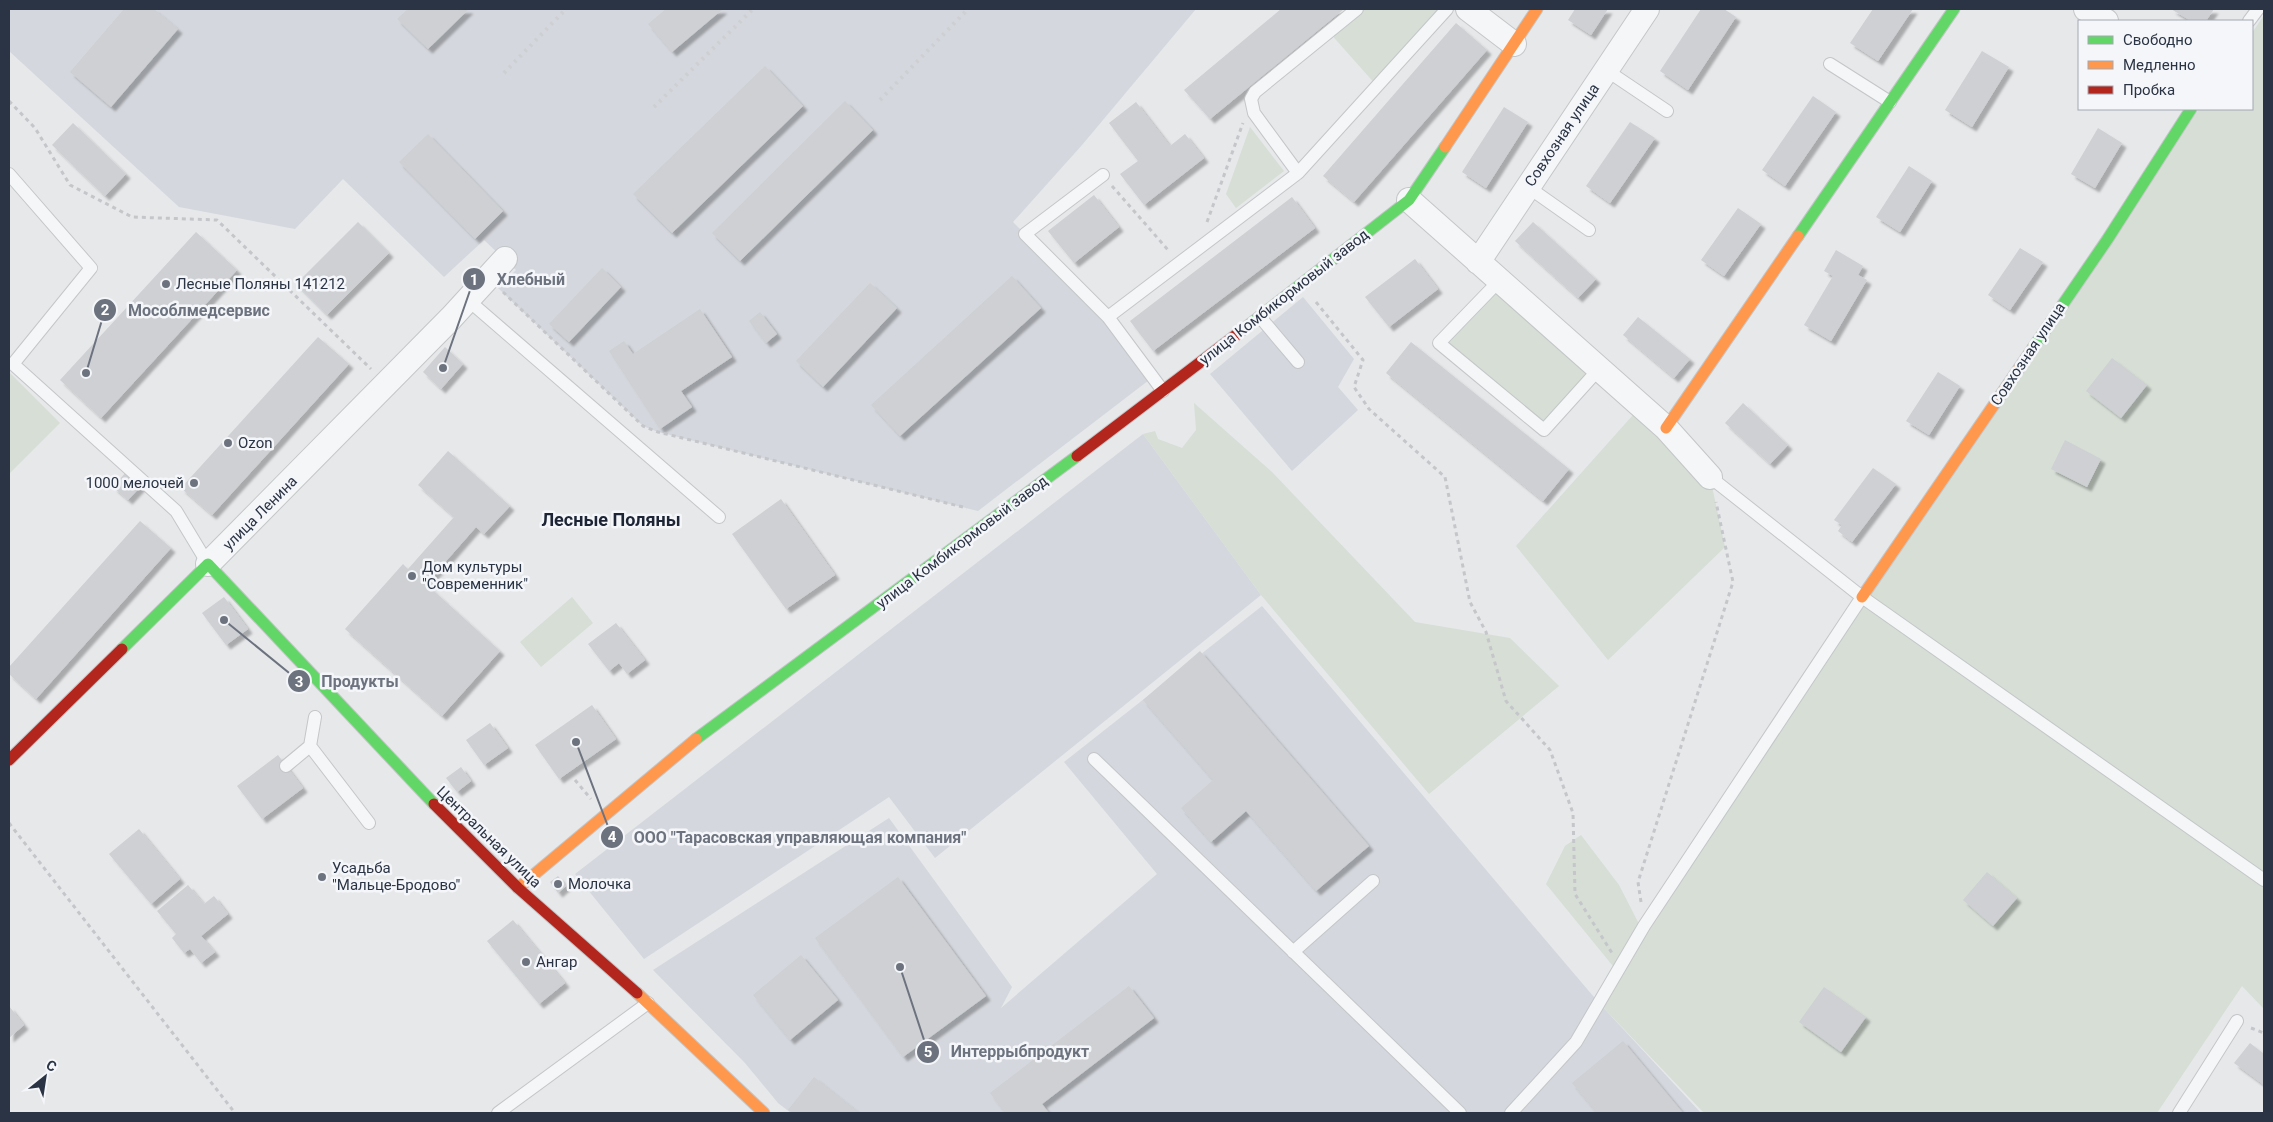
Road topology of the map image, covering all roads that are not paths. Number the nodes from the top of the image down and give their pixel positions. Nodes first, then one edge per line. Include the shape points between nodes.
1 (1357, 9) edge
2 (1447, 9) edge
3 (1468, 9) edge
4 (1537, 9) edge
5 (1647, 9) edge
6 (1954, 9) edge
7 (2086, 9) edge
8 (2258, 9) edge
9 (2104, 20) edge
10 (2250, 20) edge
11 (1514, 44) junction
12 (1830, 64) dead end
13 (1606, 70) junction
14 (1890, 102) junction
15 (2190, 110) edge
16 (1667, 111) dead end
17 (1298, 172) junction
18 (9, 174) edge
19 (1103, 175) road end
20 (1528, 187) junction
21 (1409, 200) junction
22 (1589, 230) dead end
23 (1478, 262) junction
24 (501, 274) road end
25 (1499, 281) junction
26 (468, 300) junction
27 (1108, 317) junction
28 (1260, 317) junction
29 (1298, 362) dead end
30 (1599, 369) junction
31 (1162, 391) junction
32 (1666, 428) junction
33 (1710, 477) joint
34 (719, 517) dead end
35 (208, 564) junction
36 (1862, 597) junction
37 (315, 717) dead end
38 (310, 746) junction
39 (1094, 759) dead end
40 (9, 760) edge
41 (286, 766) dead end
42 (369, 823) dead end
43 (2264, 880) edge
44 (1373, 881) dead end
45 (518, 888) junction
46 (1293, 952) junction
47 (648, 1003) junction
48 (2237, 1021) dead end
49 (498, 1113) edge
50 (764, 1113) edge
51 (1460, 1113) edge
52 (1511, 1113) edge
53 (2179, 1113) edge

1 - 17 lane via 1251,99 1254,113
2 - 17 lane
3 - 11 street
4 - 11 street, улица Комбикормовый завод
5 - 13 street, Совхозная улица
6 - 14 street
7 - 9 street
8 - 10 lane
11 - 21 street, улица Комбикормовый завод
12 - 14 lane
13 - 16 lane
13 - 20 street, Совхозная улица
14 - 32 street
15 - 36 street, Совхозная улица via 2107,240
17 - 27 lane
18 - 35 lane via 91,268 13,364 176,510
19 - 27 lane via 1025,234
20 - 22 lane
20 - 23 street, Совхозная улица
21 - 23 street
21 - 28 street, улица Комбикормовый завод
23 - 25 street
24 - 26 street, улица Ленина
25 - 30 street
25 - 30 lane via 1439,343 1544,430
26 - 34 lane
26 - 35 street, улица Ленина
27 - 31 lane
28 - 29 lane
28 - 31 street, улица Комбикормовый завод
30 - 32 street
31 - 45 street, улица Комбикормовый завод via 903,587 712,726
32 - 33 street
33 - 36 lane
35 - 40 street, улица Ленина
35 - 45 street, Центральная улица via 415,786
36 - 43 lane
36 - 52 lane via 1644,926 1576,1042
37 - 38 lane
38 - 41 lane
38 - 42 lane
39 - 46 lane
44 - 46 lane
45 - 47 street, Центральная улица
46 - 51 lane
47 - 49 lane
47 - 50 street, Центральная улица
48 - 53 lane

